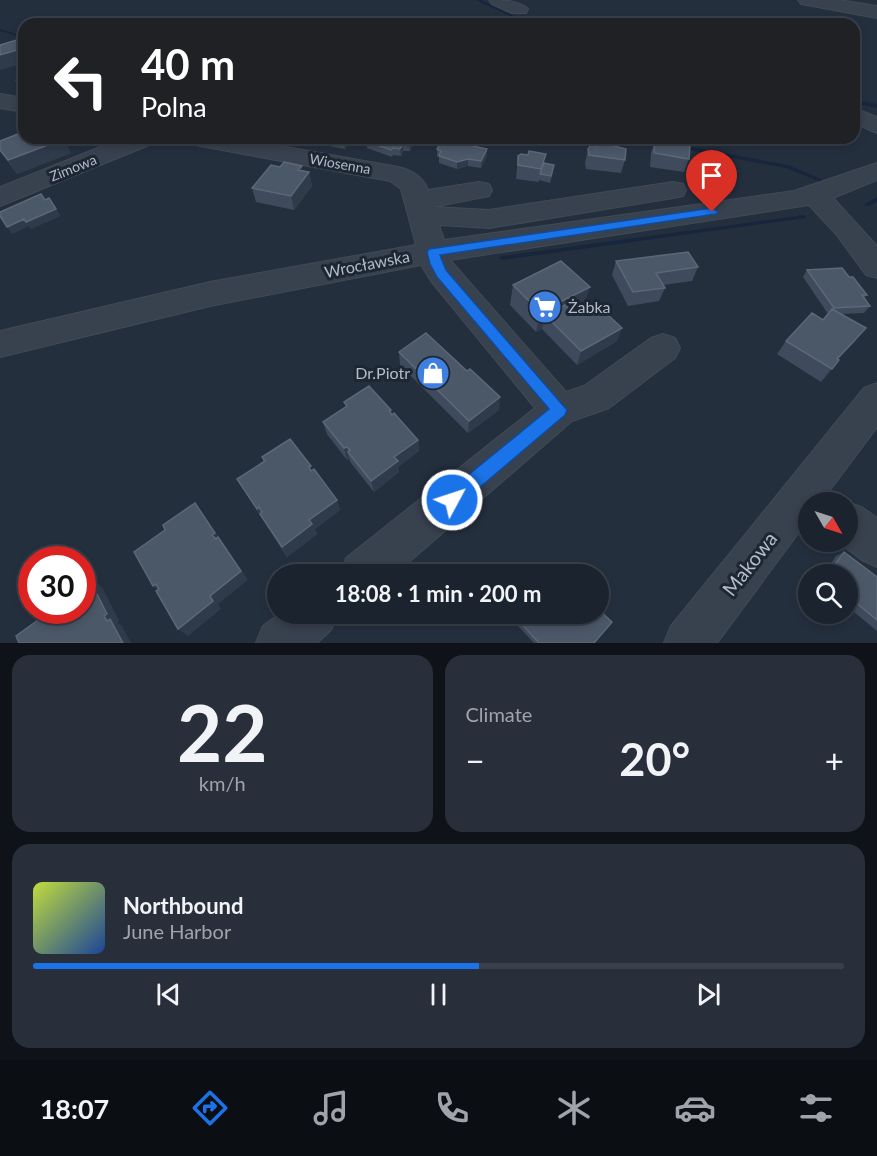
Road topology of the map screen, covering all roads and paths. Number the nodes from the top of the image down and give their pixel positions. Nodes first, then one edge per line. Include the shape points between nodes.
1 (498, 0) edge
2 (807, 0) edge
3 (519, 9) dead end
4 (877, 12) edge
5 (0, 101) edge
6 (18, 104) edge
7 (130, 144) edge
8 (228, 144) edge
9 (877, 171) edge
10 (479, 190) dead end
11 (673, 190) dead end
12 (815, 195) junction
13 (0, 198) edge
14 (420, 207) junction
15 (433, 252) junction
16 (877, 267) edge
17 (0, 344) edge
18 (663, 348) dead end
19 (877, 399) edge
20 (559, 410) junction
21 (816, 492) edge
22 (798, 514) edge
23 (858, 531) edge
24 (877, 545) edge
25 (374, 564) edge
26 (303, 624) edge
27 (280, 643) edge
28 (687, 643) edge

1 - 3 street
2 - 4 street
5 - 6 street
7 - 13 street, Zimowa
8 - 14 street, Wiosenna via 398,175 413,185
9 - 12 street, Wrocławska
10 - 14 street
11 - 14 street via 489,219
12 - 15 street, Wrocławska
12 - 16 street via 839,218
14 - 15 street, Wiosenna
15 - 17 street, Wrocławska via 210,294
15 - 20 street, Wiosenna via 442,273
18 - 20 street via 596,397
19 - 21 street, Makowa
20 - 25 street
22 - 28 street, Makowa
23 - 24 street
26 - 27 street

